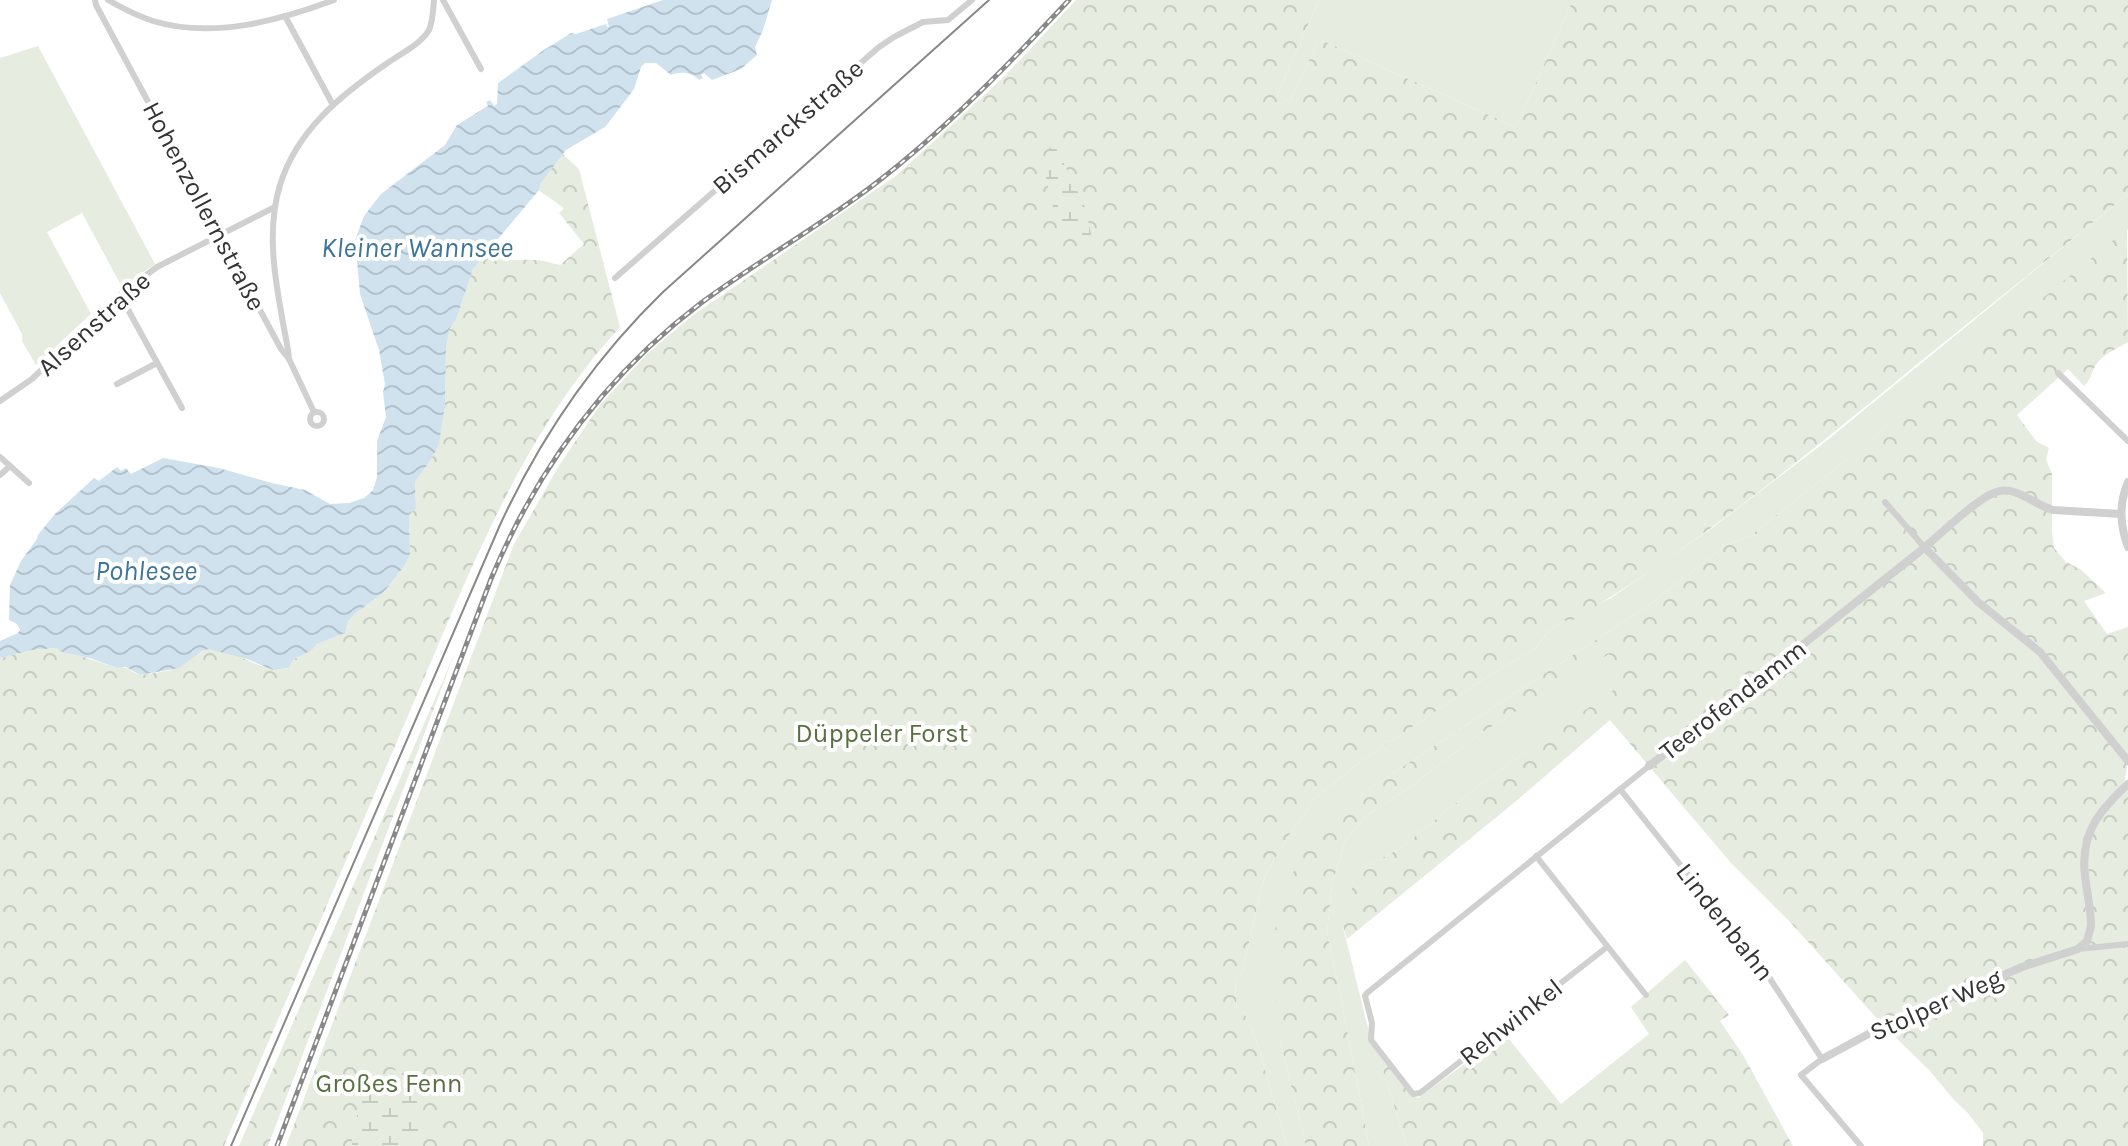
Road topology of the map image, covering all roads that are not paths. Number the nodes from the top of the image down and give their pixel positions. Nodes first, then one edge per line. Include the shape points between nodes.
1 (95, 0) edge
2 (108, 0) edge
3 (334, 0) edge
4 (434, 0) edge
5 (443, 0) edge
6 (972, 0) edge
7 (285, 16) junction
8 (481, 69) dead end
9 (333, 105) junction
10 (275, 207) junction
11 (219, 235) junction
12 (615, 278) dead end
13 (120, 295) junction
14 (289, 359) junction
15 (157, 363) junction
16 (2058, 373) dead end
17 (117, 384) dead end
18 (0, 401) edge
19 (182, 408) dead end
20 (314, 412) dead end
21 (2128, 441) edge
22 (0, 457) edge
23 (10, 466) junction
24 (0, 475) edge
25 (29, 483) dead end
26 (2127, 489) edge
27 (1885, 502) dead end
28 (2121, 514) junction
29 (2128, 547) edge
30 (1925, 548) junction
31 (2128, 761) edge
32 (1649, 766) joint
33 (2128, 780) edge
34 (1620, 789) junction
35 (1536, 856) junction
36 (2128, 944) edge
37 (1607, 947) junction
38 (2078, 949) junction
39 (1646, 995) dead end
40 (1822, 1059) junction
41 (1413, 1094) joint
42 (1861, 1146) edge

1 - 11 street, Hohenzollernstraße
2 - 7 street via 148,20 192,28
3 - 7 street
4 - 9 street via 432,22 420,41
5 - 8 street
6 - 12 street, Bismarckstraße via 950,19 923,22 879,47
7 - 9 street
9 - 10 street via 300,143
10 - 11 street, Alsenstraße
10 - 14 street via 274,263
11 - 13 street, Alsenstraße via 157,267
11 - 14 street, Hohenzollernstraße
13 - 15 street
13 - 18 street, Alsenstraße via 32,379
14 - 20 street, Hohenzollernstraße
15 - 17 street
15 - 19 street
16 - 21 street
22 - 23 street
23 - 24 street
23 - 25 street
26 - 28 street
27 - 30 street
28 - 29 street
28 - 30 street, Teerofendamm via 2053,510 2015,492 1999,491
30 - 31 street via 1978,602 2040,652
30 - 32 street, Teerofendamm
32 - 34 street, Teerofendamm
33 - 38 street via 2093,822 2086,842 2091,926
34 - 35 street, Teerofendamm
34 - 40 street, Lindenbahn via 1758,962
35 - 37 street
35 - 41 street, Teerofendamm via 1365,996 1371,1040
36 - 38 street, Stolper Weg
37 - 39 street
37 - 41 street, Rehwinkel
38 - 40 street, Stolper Weg via 2022,967
40 - 42 street, Stolper Weg via 1801,1075

